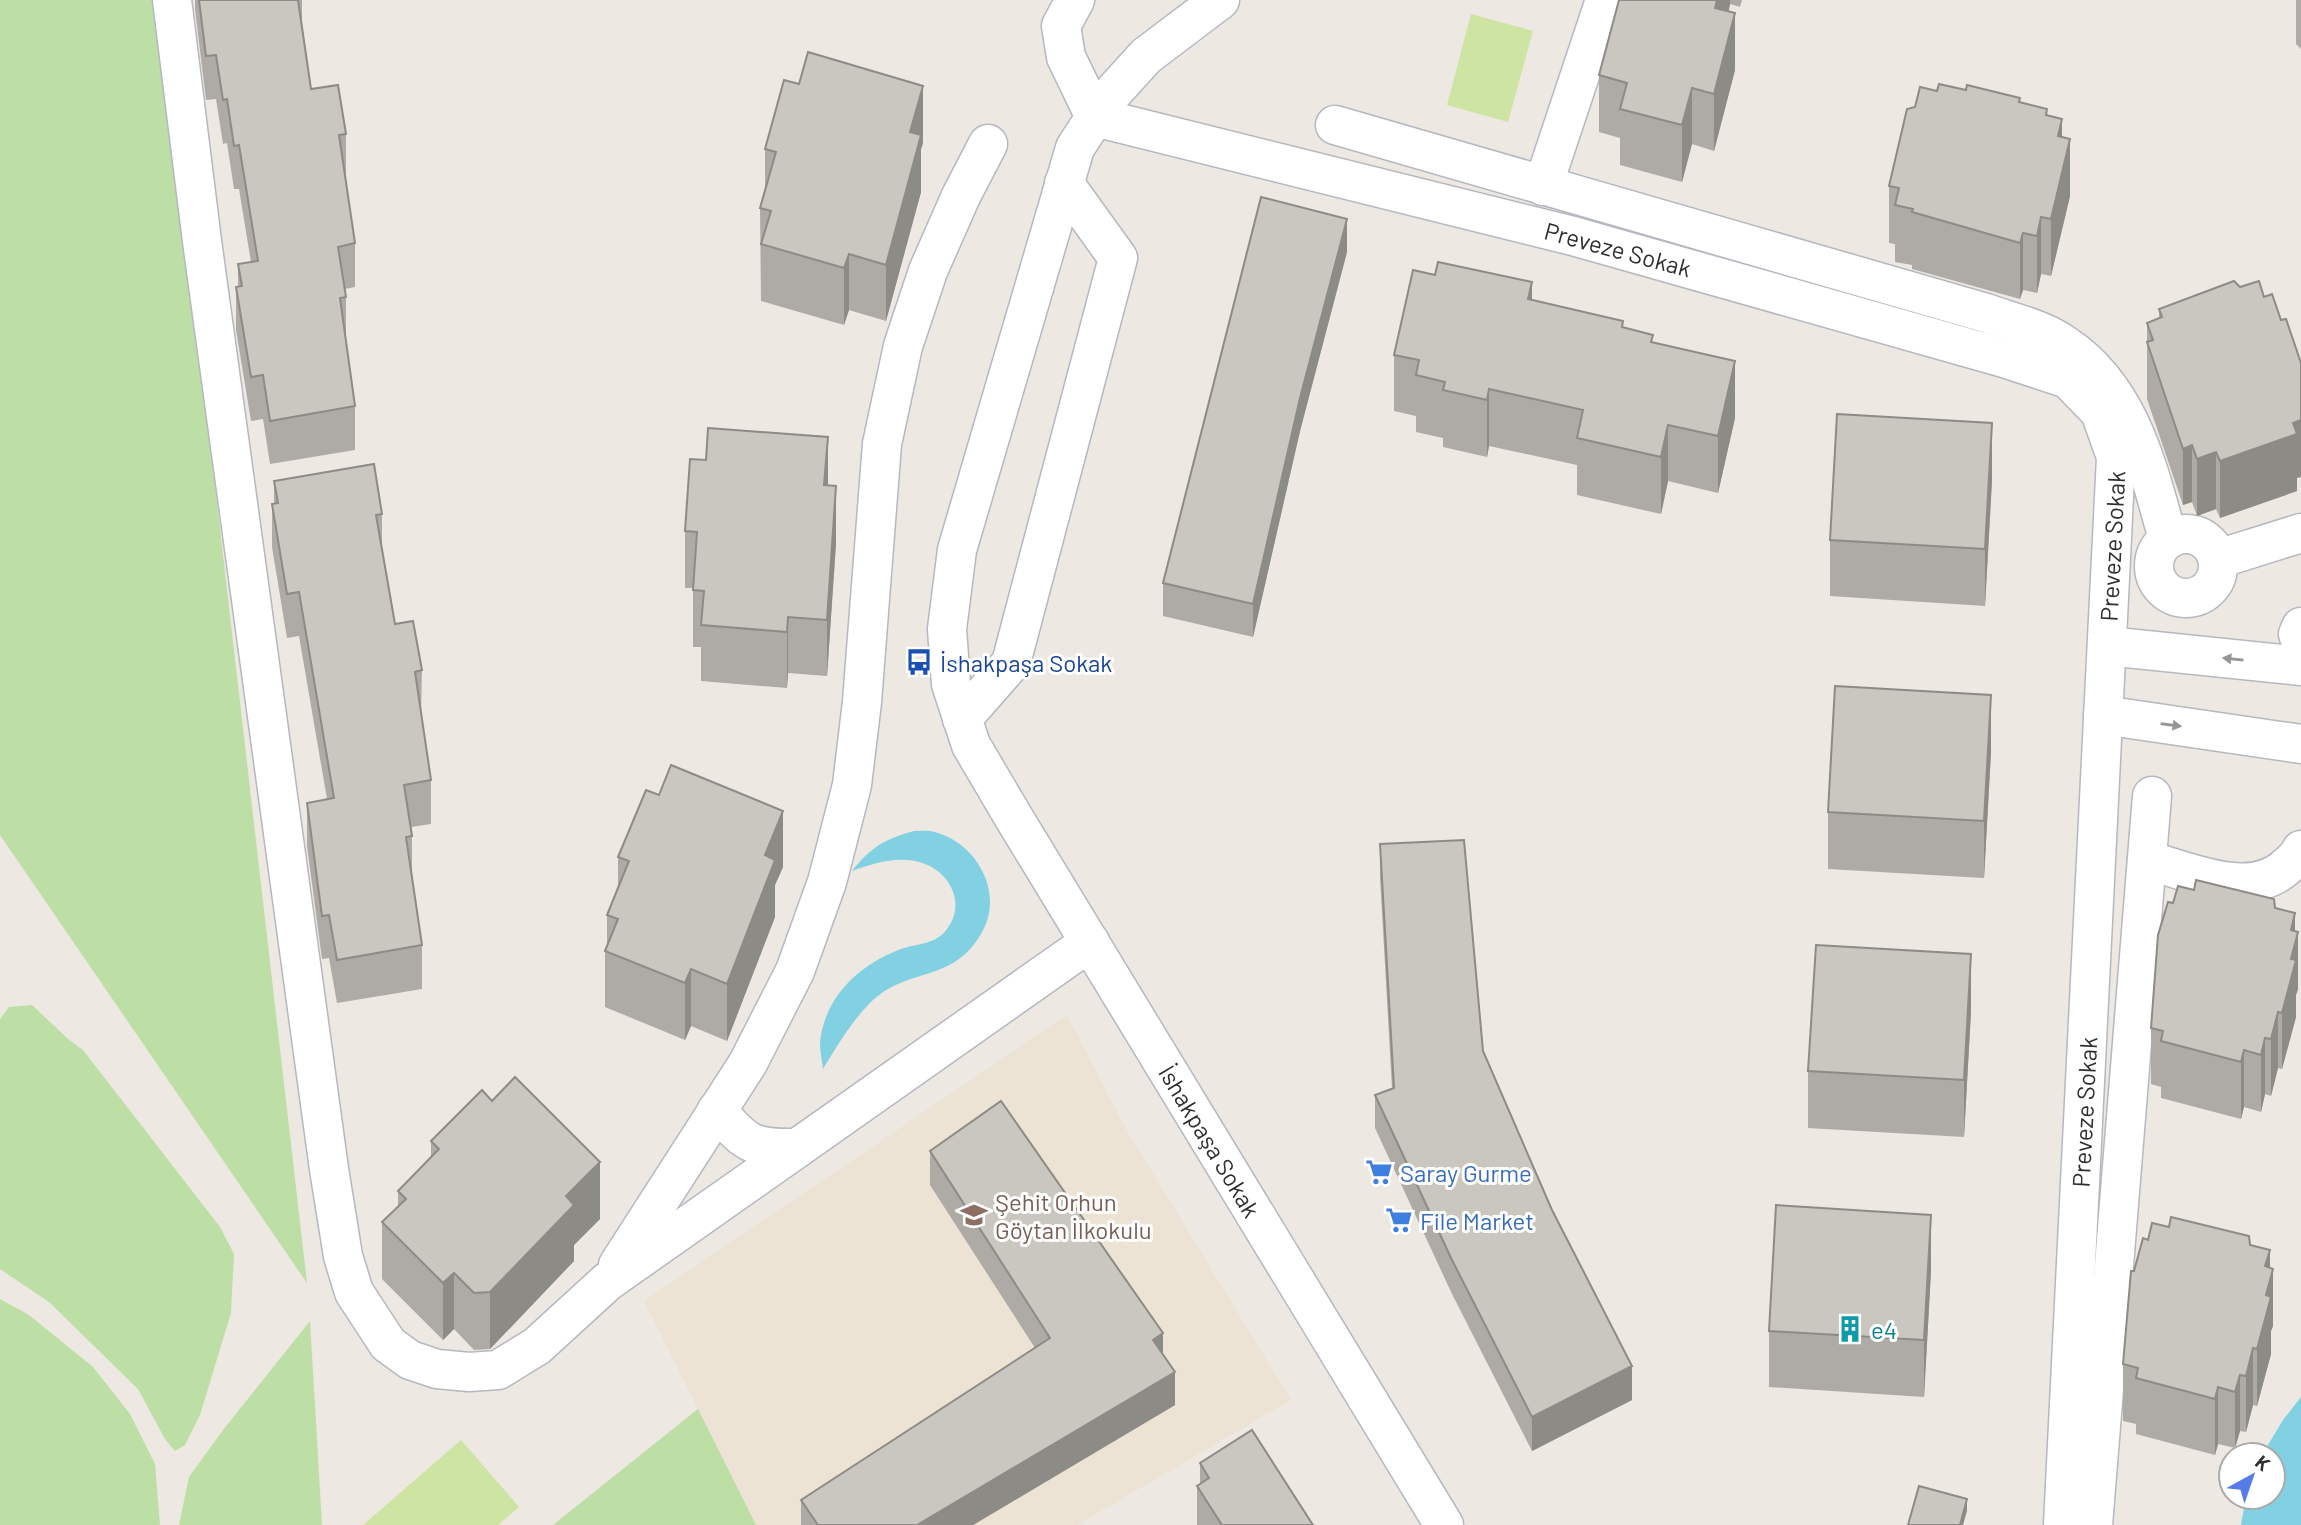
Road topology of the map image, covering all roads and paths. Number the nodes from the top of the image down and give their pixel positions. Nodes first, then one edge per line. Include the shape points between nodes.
1 (172, 0) edge
2 (1074, 0) edge
3 (1220, 0) edge
4 (1605, 0) edge
5 (1095, 117) junction
6 (1335, 125) dead end
7 (988, 144) dead end
8 (1064, 183) junction
9 (1543, 186) junction
10 (2301, 533) edge
11 (2168, 539) junction
12 (2218, 559) junction
13 (2301, 627) edge
14 (2301, 642) edge
15 (2106, 646) junction
16 (2301, 666) edge
17 (2103, 715) junction
18 (962, 719) junction
19 (2301, 744) edge
20 (2152, 796) dead end
21 (2301, 850) edge
22 (2147, 860) junction
23 (1090, 942) junction
24 (718, 1110) junction
25 (797, 1147) junction
26 (607, 1282) junction
27 (1444, 1525) edge
28 (2063, 1525) edge
29 (2093, 1525) edge

1 - 26 street via 329,1169 343,1256 354,1292 388,1344 410,1360 469,1372 498,1370 537,1346
2 - 5 street via 1061,26 1064,47
3 - 5 street, İshakpaşa Sokak via 1146,56
4 - 9 street
5 - 8 street, İshakpaşa Sokak via 1075,148
5 - 15 street, Preveze Sokak via 1573,236 2068,379 2100,412 2116,457
6 - 9 street
7 - 24 street via 928,271 903,346 882,444 852,785 827,882 795,971
8 - 18 street, İshakpaşa Sokak via 957,550 947,629 951,684
8 - 18 street via 1118,258 1011,663
9 - 11 street via 1986,313 2064,344 2099,373 2126,412
10 - 12 street
11 - 12 street via 2178,534 2198,536 2207,541
11 - 12 street via 2160,546 2154,566 2168,593 2200,595 2215,581
13 - 14 street
16 -> 15 street
15 - 17 street, Preveze Sokak
17 -> 19 street
17 - 28 street, Preveze Sokak
18 - 23 street, İshakpaşa Sokak via 971,745
20 - 22 street
21 - 22 street via 2278,874 2249,883 2224,881
22 - 29 street
23 - 25 street
23 - 27 street, İshakpaşa Sokak
24 - 25 street via 752,1144
24 - 26 street
25 - 26 street

